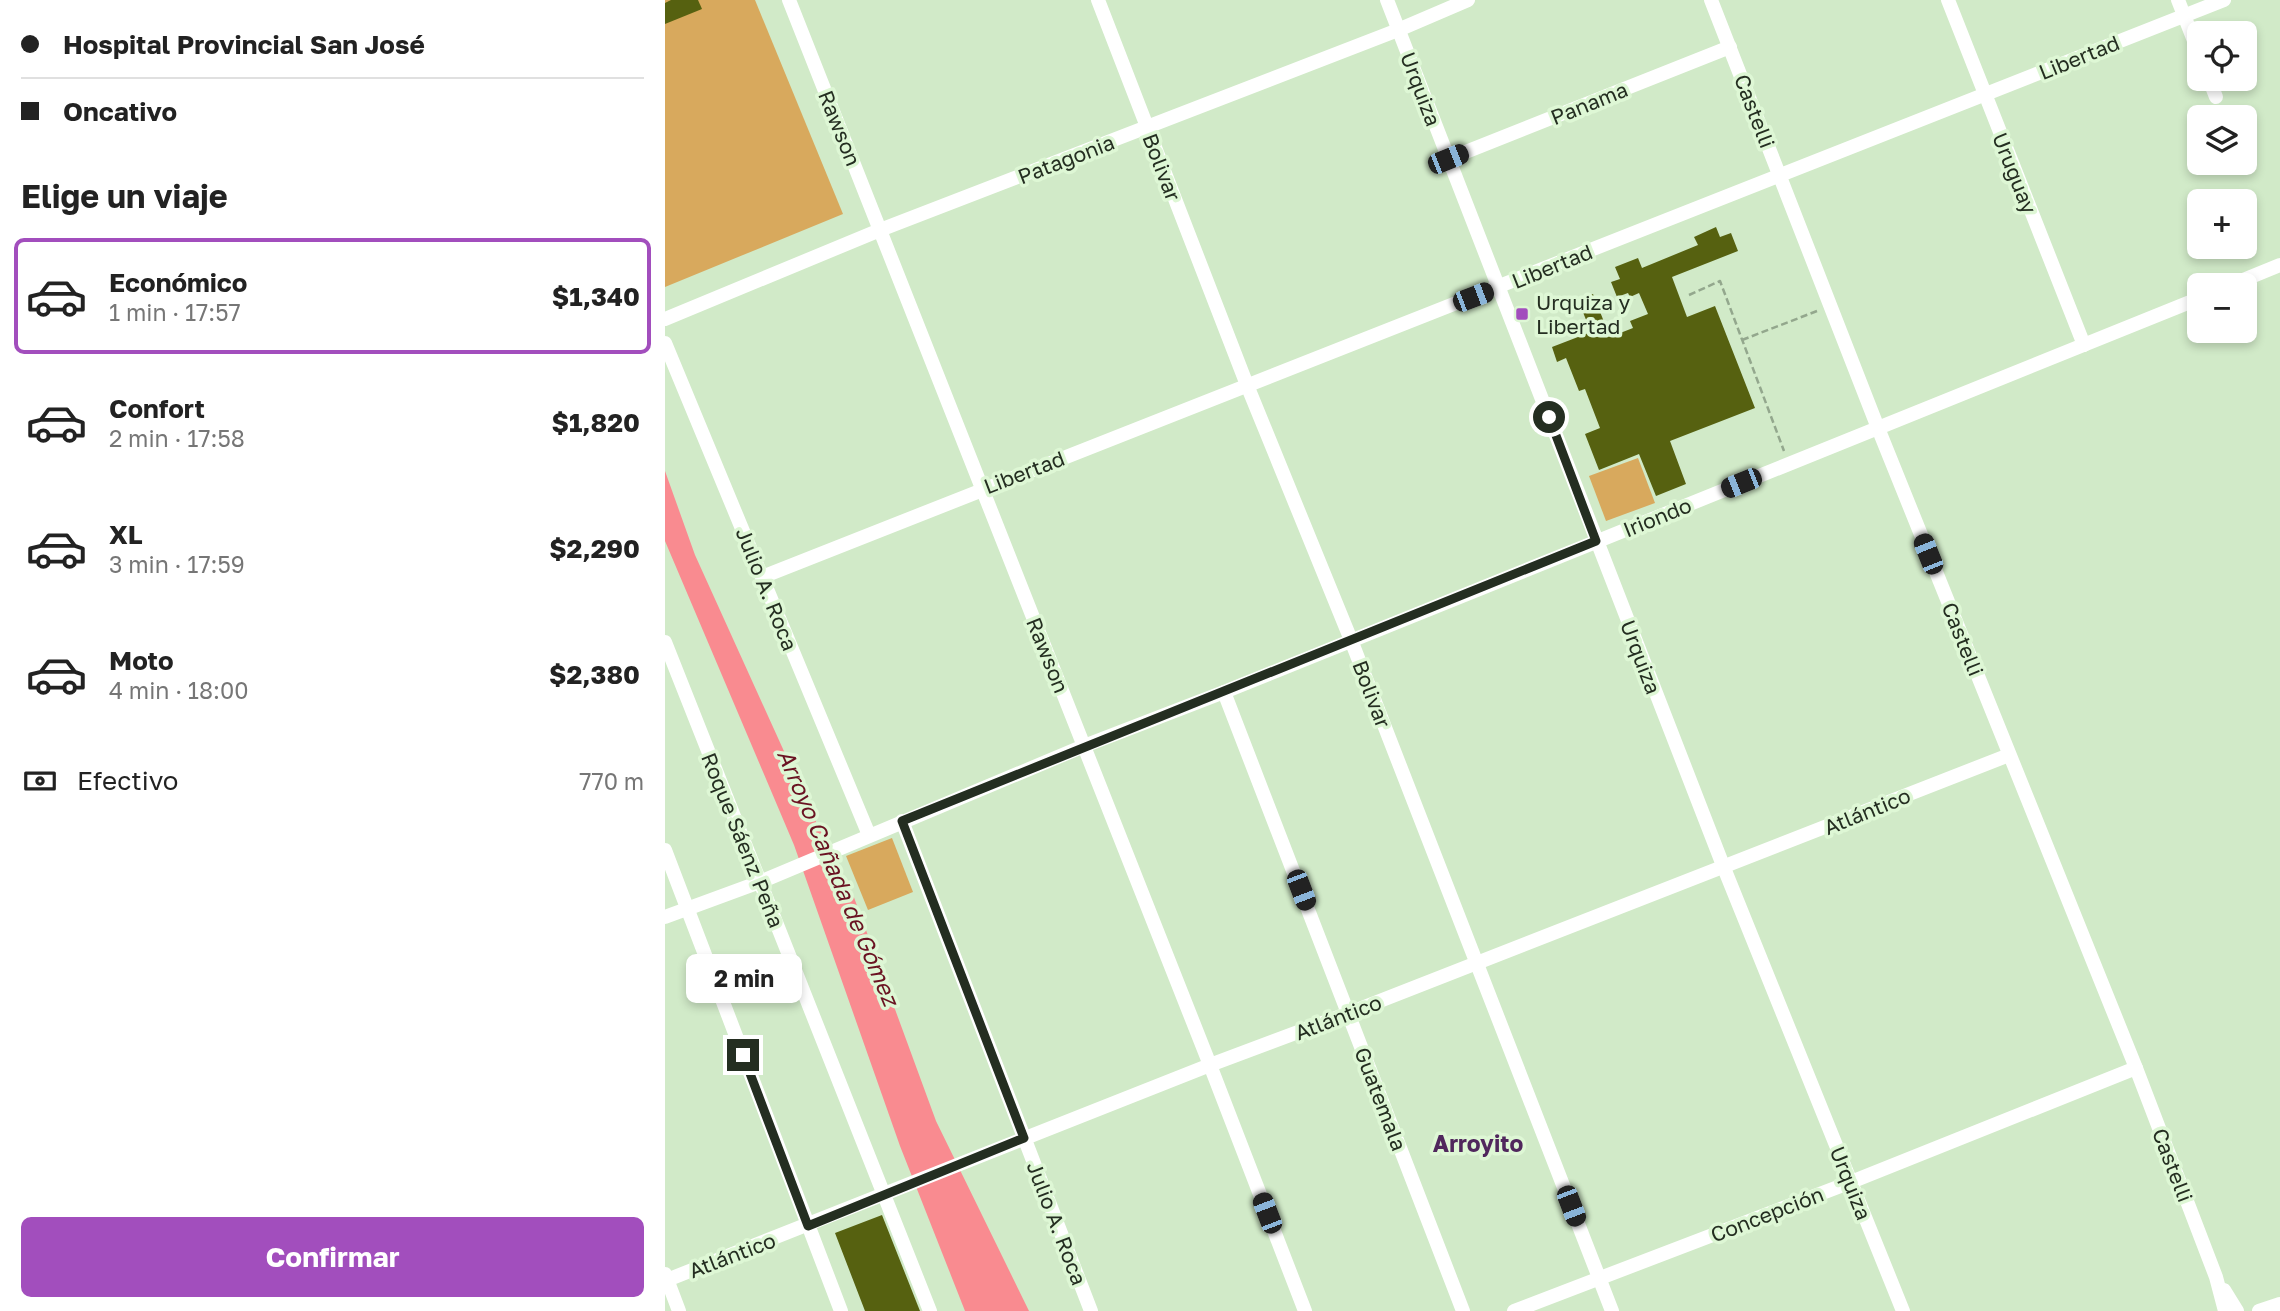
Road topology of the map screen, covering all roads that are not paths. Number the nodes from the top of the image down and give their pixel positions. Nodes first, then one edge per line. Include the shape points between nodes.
1 (789, 0) edge
2 (1098, 0) edge
3 (1387, 0) edge
4 (1468, 0) edge
5 (1711, 0) edge
6 (1948, 0) edge
7 (2178, 0) edge
8 (2224, 0) edge
9 (2184, 16) junction
10 (2187, 24) edge
11 (1398, 30) junction
12 (1730, 47) junction
13 (2214, 91) edge
14 (1984, 95) junction
15 (2216, 97) dead end
16 (1147, 128) junction
17 (1448, 159) junction
18 (1779, 175) junction
19 (880, 230) junction
20 (2280, 265) edge
21 (2257, 274) edge
22 (1499, 288) junction
23 (2187, 303) edge
24 (665, 319) edge
25 (665, 343) edge
26 (2084, 345) junction
27 (1247, 385) junction
28 (1878, 428) junction
29 (982, 488) junction
30 (1596, 541) junction
31 (762, 576) junction
32 (1351, 640) junction
33 (665, 642) edge
34 (1224, 692) junction
35 (1084, 746) junction
36 (2010, 755) junction
37 (902, 821) junction
38 (869, 835) junction
39 (665, 850) edge
40 (1724, 868) junction
41 (760, 881) junction
42 (688, 908) junction
43 (665, 917) edge
44 (1477, 964) junction
45 (1349, 1013) junction
46 (1210, 1065) junction
47 (2136, 1068) junction
48 (1024, 1138) junction
49 (1851, 1182) junction
50 (891, 1193) junction
51 (808, 1226) junction
52 (666, 1277) edge
53 (2215, 1277) junction
54 (1599, 1279) junction
55 (2280, 1304) edge
56 (679, 1311) edge
57 (841, 1311) edge
58 (930, 1311) edge
59 (1091, 1311) edge
60 (1305, 1311) edge
61 (1463, 1311) edge
62 (1514, 1311) edge
63 (1612, 1311) edge
64 (1903, 1311) edge
65 (2225, 1311) edge
66 (2237, 1311) edge
67 (2259, 1311) edge

1 - 19 street, Rawson
2 - 16 street, Bolivar
3 - 11 street, Urquiza
4 - 11 street, Patagonia
5 - 12 street, Castelli
6 - 14 street, Uruguay
7 - 9 street
8 - 9 street, Libertad
9 - 10 street
9 - 14 street, Libertad
11 - 16 street, Patagonia
11 - 17 street, Urquiza
12 - 17 street, Panama
12 - 18 street, Castelli
13 - 15 street
14 - 18 street, Libertad
14 - 26 street, Uruguay
16 - 19 street, Patagonia
16 - 27 street, Bolivar
17 - 22 street, Urquiza
18 - 22 street, Libertad
18 - 28 street, Castelli
19 - 24 street, Patagonia
19 - 29 street, Rawson
20 - 21 street
22 - 27 street, Libertad
22 - 30 street, Urquiza
23 - 26 street, Iriondo
25 - 31 street, Julio A. Roca
26 - 28 street, Iriondo
27 - 29 street, Libertad
27 - 32 street, Bolivar
28 - 30 street, Iriondo
28 - 36 street, Castelli
29 - 31 street, Libertad
29 - 35 street, Rawson
30 - 32 street, Iriondo
30 - 40 street, Urquiza
31 - 38 street, Julio A. Roca
32 - 34 street, Iriondo
32 - 44 street, Bolivar
33 - 41 street, Roque Sáenz Peña
34 - 35 street, Iriondo
34 - 45 street, Guatemala
35 - 37 street, Iriondo
35 - 46 street, Rawson
36 - 40 street, Atlántico
36 - 47 street, Castelli
37 - 38 street, Iriondo
37 - 48 street, Julio A. Roca
38 - 41 street, Iriondo
39 - 42 street
40 - 44 street, Atlántico
40 - 49 street, Urquiza
41 - 42 street
41 - 50 street, Roque Sáenz Peña
42 - 43 street
42 - 51 street
44 - 45 street, Atlántico
44 - 54 street, Bolivar
45 - 46 street, Atlántico
45 - 61 street, Guatemala
46 - 48 street, Atlántico
46 - 60 street, Rawson
47 - 49 street, Concepción
47 - 53 street, Castelli
48 - 50 street, Atlántico
48 - 59 street, Julio A. Roca
49 - 54 street, Concepción
49 - 64 street, Urquiza
50 - 51 street, Atlántico
50 - 58 street, Roque Sáenz Peña
51 - 52 street, Atlántico
51 - 57 street
52 - 56 street
53 - 65 street, Castelli
53 - 66 street, Castelli
54 - 62 street, Concepción
54 - 63 street, Bolivar
55 - 67 street

